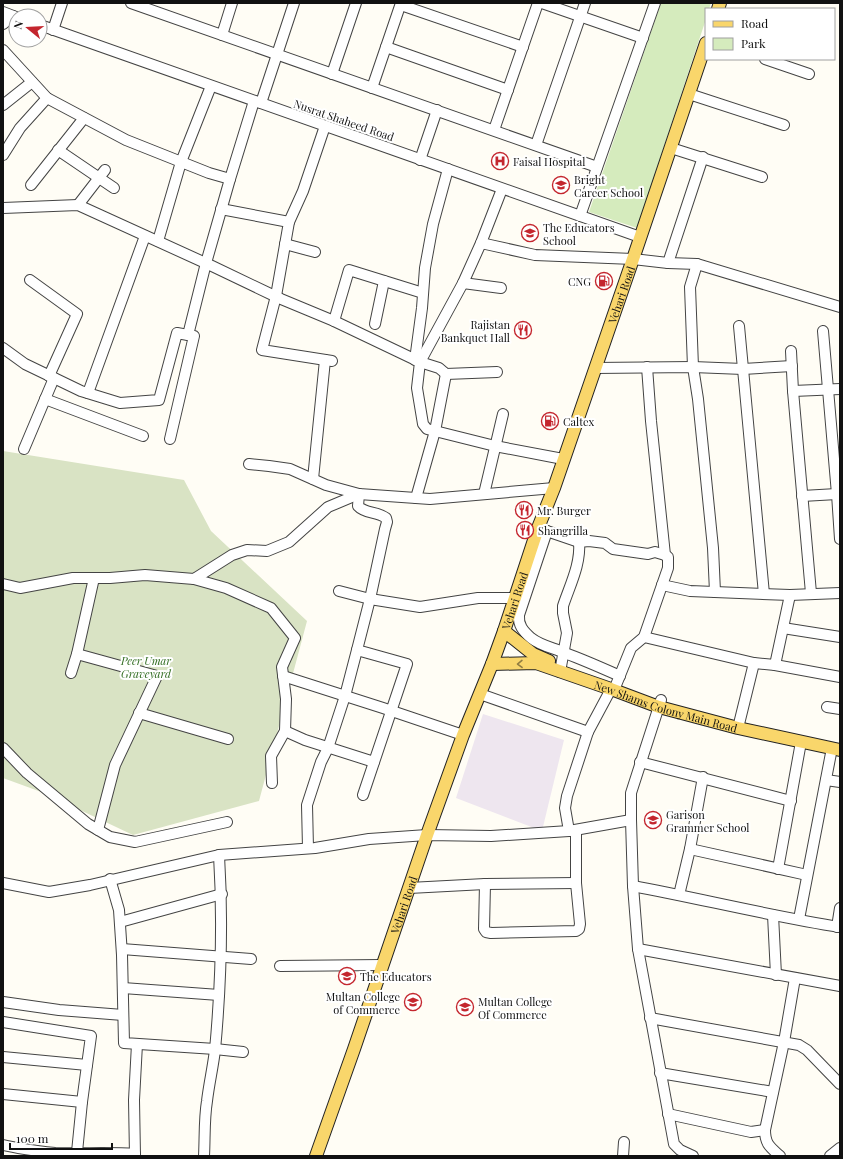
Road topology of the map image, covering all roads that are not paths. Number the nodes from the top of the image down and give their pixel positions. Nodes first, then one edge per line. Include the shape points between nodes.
1 (62, 3) edge
2 (130, 3) edge
3 (232, 3) edge
4 (294, 3) edge
5 (356, 3) edge
6 (538, 3) edge
7 (542, 3) edge
8 (585, 3) edge
9 (655, 3) edge
10 (401, 4) edge
11 (580, 16) junction
12 (48, 28) edge
13 (53, 30) junction
14 (222, 35) junction
15 (643, 38) junction
16 (705, 45) edge
17 (386, 47) junction
18 (523, 47) junction
19 (3, 50) edge
20 (277, 54) junction
21 (768, 60) edge
22 (332, 74) junction
23 (809, 74) dead end
24 (32, 82) junction
25 (211, 86) junction
26 (372, 88) junction
27 (508, 90) junction
28 (689, 94) junction
29 (47, 98) junction
30 (258, 102) junction
31 (3, 105) edge
32 (437, 110) junction
33 (84, 118) junction
34 (784, 125) dead end
35 (325, 126) junction
36 (494, 130) junction
37 (536, 145) junction
38 (671, 148) junction
39 (58, 150) junction
40 (3, 155) edge
41 (703, 157) junction
42 (420, 160) junction
43 (181, 162) junction
44 (597, 167) junction
45 (448, 169) junction
46 (102, 173) junction
47 (762, 177) dead end
48 (230, 179) junction
49 (31, 185) dead end
50 (114, 188) dead end
51 (502, 189) junction
52 (78, 205) junction
53 (3, 208) edge
54 (221, 210) junction
55 (580, 216) junction
56 (289, 222) junction
57 (145, 236) junction
58 (640, 237) junction
59 (158, 241) junction
60 (481, 243) junction
61 (285, 244) junction
62 (315, 252) dead end
63 (633, 259) junction
64 (206, 263) junction
65 (668, 263) junction
66 (697, 264) junction
67 (30, 280) dead end
68 (384, 281) junction
69 (463, 283) junction
70 (501, 288) dead end
71 (423, 293) junction
72 (276, 296) junction
73 (840, 307) edge
74 (334, 321) junction
75 (375, 324) dead end
76 (739, 326) dead end
77 (823, 331) dead end
78 (188, 334) junction
79 (3, 348) edge
80 (791, 351) dead end
81 (418, 361) junction
82 (792, 366) junction
83 (647, 367) junction
84 (693, 367) junction
85 (595, 368) junction
86 (743, 369) junction
87 (497, 372) dead end
88 (446, 374) junction
89 (51, 377) junction
90 (840, 389) edge
91 (828, 390) junction
92 (792, 391) junction
93 (88, 393) junction
94 (45, 399) junction
95 (502, 414) dead end
96 (435, 431) junction
97 (143, 436) dead end
98 (170, 439) dead end
99 (495, 446) junction
100 (24, 448) dead end
101 (564, 459) junction
102 (249, 464) dead end
103 (313, 479) junction
104 (554, 488) junction
105 (359, 494) junction
106 (484, 494) junction
107 (837, 494) junction
108 (802, 496) junction
109 (416, 498) junction
110 (543, 530) junction
111 (840, 539) edge
112 (579, 542) junction
113 (665, 555) junction
114 (94, 578) junction
115 (194, 579) junction
116 (3, 584) edge
117 (662, 585) junction
118 (339, 592) dead end
119 (715, 592) junction
120 (811, 593) junction
121 (840, 593) edge
122 (764, 594) junction
123 (790, 595) junction
124 (370, 598) junction
125 (514, 598) junction
126 (783, 628) junction
127 (504, 631) junction
128 (644, 637) junction
129 (840, 637) edge
130 (357, 650) junction
131 (564, 652) junction
132 (77, 654) junction
133 (492, 664) junction
134 (754, 664) junction
135 (775, 665) junction
136 (561, 668) junction
137 (71, 673) dead end
138 (283, 676) junction
139 (840, 677) edge
140 (615, 684) junction
141 (480, 694) junction
142 (345, 696) junction
143 (660, 704) junction
144 (827, 707) dead end
145 (840, 709) edge
146 (391, 710) junction
147 (139, 712) junction
148 (739, 724) junction
149 (285, 731) junction
150 (588, 732) junction
151 (463, 735) junction
152 (228, 739) dead end
153 (801, 742) junction
154 (837, 747) edge
155 (3, 748) edge
156 (328, 748) junction
157 (374, 762) junction
158 (640, 762) junction
159 (703, 777) junction
160 (826, 780) junction
161 (840, 782) edge
162 (272, 783) dead end
163 (363, 795) dead end
164 (791, 801) junction
165 (631, 820) junction
166 (227, 822) dead end
167 (98, 830) junction
168 (573, 831) junction
169 (427, 835) junction
170 (308, 848) junction
171 (690, 849) junction
172 (219, 855) junction
173 (778, 869) junction
174 (808, 875) junction
175 (110, 880) junction
176 (3, 883) edge
177 (576, 883) junction
178 (485, 884) junction
179 (633, 886) junction
180 (409, 888) junction
181 (222, 894) junction
182 (679, 895) junction
183 (840, 908) edge
184 (773, 915) junction
185 (799, 919) junction
186 (120, 922) junction
187 (838, 927) edge
188 (122, 949) junction
189 (638, 950) junction
190 (222, 956) junction
191 (251, 959) dead end
192 (382, 965) junction
193 (280, 966) dead end
194 (776, 975) junction
195 (795, 978) junction
196 (840, 986) edge
197 (123, 988) junction
198 (219, 995) junction
199 (3, 1002) edge
200 (123, 1015) junction
201 (650, 1018) junction
202 (3, 1022) edge
203 (784, 1042) junction
204 (137, 1044) junction
205 (215, 1049) junction
206 (243, 1052) dead end
207 (3, 1057) edge
208 (87, 1065) junction
209 (660, 1072) junction
210 (840, 1084) edge
211 (773, 1092) junction
212 (3, 1094) edge
213 (82, 1102) junction
214 (668, 1114) junction
215 (765, 1130) junction
216 (624, 1142) dead end
217 (3, 1145) edge
218 (840, 1148) edge
219 (77, 1152) junction
220 (56, 1154) edge
221 (108, 1154) edge
222 (135, 1155) edge
223 (204, 1156) edge
224 (316, 1156) edge
225 (623, 1156) edge
226 (693, 1156) edge
227 (780, 1156) edge
228 (830, 1156) edge

1 - 13 street
2 - 14 street
3 - 14 street
4 - 20 street
5 - 22 street
6 - 18 street
7 - 11 street
8 - 11 street
9 - 15 street
10 - 17 street
10 - 18 street
11 - 15 street
11 - 37 street
12 - 13 street, Nusrat Shaheed Road
13 - 25 street, Nusrat Shaheed Road
14 - 20 street
15 - 44 street
16 - 28 main road, Vehari Road
17 - 26 street
17 - 27 street
18 - 27 street
19 - 24 street
20 - 22 street
20 - 30 street
21 - 23 street
22 - 26 street
24 - 29 street
24 - 31 street
25 - 30 street, Nusrat Shaheed Road
25 - 43 street
26 - 32 street
27 - 36 street
28 - 34 street
28 - 38 main road, Vehari Road
29 - 33 street
29 - 40 street via 20,128
30 - 35 street, Nusrat Shaheed Road
30 - 48 street
32 - 36 street
32 - 42 street
33 - 39 street
33 - 43 street via 126,140
35 - 42 street, Nusrat Shaheed Road
35 - 56 street via 303,191
36 - 37 street
37 - 44 street
38 - 41 street
38 - 58 main road, Vehari Road
39 - 46 street
39 - 49 street
41 - 47 street
41 - 65 street
42 - 45 street, Nusrat Shaheed Road
43 - 48 street
43 - 59 street
44 - 55 street
45 - 51 street, Nusrat Shaheed Road
45 - 71 street via 424,268
46 - 50 street
46 - 52 street
48 - 54 street
51 - 55 street, Nusrat Shaheed Road
51 - 60 street
52 - 53 street
52 - 57 street
54 - 56 street
54 - 64 street
55 - 58 street, Nusrat Shaheed Road
56 - 61 street
57 - 59 street
57 - 93 street
58 - 63 main road, Vehari Road
59 - 64 street
60 - 63 street via 536,255
60 - 69 street
61 - 62 street
61 - 72 street
63 - 65 street
63 - 85 main road, Vehari Road
64 - 72 street
64 - 78 street
65 - 66 street
66 - 73 street
66 - 84 street via 690,287
67 - 89 street via 77,314
68 - 71 street
68 - 74 street via 349,270
68 - 75 street
69 - 70 street
69 - 81 street
71 - 81 street
72 - 74 street
72 - 103 street via 262,350 329,360
74 - 81 street
76 - 86 street
77 - 91 street
78 - 93 street via 177,333 159,400 120,403
78 - 98 street via 194,336
79 - 89 street via 25,364
80 - 82 street
81 - 88 street via 439,368
81 - 96 street via 417,388 423,424 427,429
82 - 86 street
82 - 92 street
83 - 84 street
83 - 85 street
83 - 113 street
84 - 86 street
84 - 119 street via 713,548
85 - 101 main road, Vehari Road
86 - 122 street
87 - 88 street
88 - 96 street
89 - 93 street
89 - 94 street
90 - 91 street
91 - 92 street
91 - 107 street
92 - 108 street
94 - 97 street
94 - 100 street
95 - 99 street
96 - 99 street
96 - 109 street
99 - 101 street
99 - 106 street
101 - 104 main road, Vehari Road
102 - 103 street via 290,470
103 - 105 street
104 - 106 street
104 - 110 main road, Vehari Road
105 - 109 street
105 - 115 street via 328,507 288,542 267,552 247,550 232,555
105 - 124 street via 358,506 361,509 382,515 387,522
106 - 109 street
107 - 108 street
107 - 111 street
108 - 120 street
110 - 112 street
110 - 125 main road, Vehari Road
110 - 131 street via 518,621 520,626 542,645
112 - 113 street via 605,543 613,549
112 - 131 street via 579,561 563,606 567,632
113 - 117 street via 668,558 668,568
114 - 115 street via 144,575
114 - 116 street via 73,578 20,588
114 - 132 street
115 - 138 street via 226,588 272,608 295,638 282,667
117 - 119 street via 690,591
117 - 128 street
118 - 124 street
119 - 122 street
120 - 121 street
120 - 123 street
122 - 123 street
123 - 126 street
124 - 125 street via 420,607 478,598
124 - 130 street
125 - 127 main road, Vehari Road
126 - 129 street
126 - 135 street
127 - 133 main road, Vehari Road
127 - 136 main road, New Shams Colony Main Road via 533,654
128 - 134 street
128 - 140 street via 631,648
130 - 142 street
130 - 146 street via 407,664
131 - 136 street
131 - 140 street
132 - 137 street
132 - 147 street via 157,676
136 -> 133 main road, New Shams Colony Main Road via 536,663
133 - 141 main road, Vehari Road
134 - 135 street
134 - 148 street
135 - 139 street
136 - 140 main road, New Shams Colony Main Road
138 - 142 street
138 - 149 street via 286,699
140 - 143 main road, New Shams Colony Main Road
140 - 150 street
141 - 150 street
141 - 151 main road, Vehari Road
142 - 146 street
142 - 156 street
143 - 148 main road, New Shams Colony Main Road
143 - 158 street
144 - 145 street
146 - 151 street
146 - 157 street
147 - 152 street
147 - 167 street via 115,765
148 - 153 main road, New Shams Colony Main Road
148 - 154 main road, New Shams Colony Main Road
149 - 156 street
149 - 162 street via 271,756
150 - 168 street via 565,808
151 - 169 main road, Vehari Road
153 - 154 main road, New Shams Colony Main Road
153 - 164 street
154 - 160 street
155 - 167 street via 27,773
156 - 157 street
156 - 170 street via 307,805
157 - 163 street
158 - 159 street
158 - 165 street via 630,793
159 - 164 street
159 - 171 street
160 - 161 street
160 - 174 street
164 - 173 street
165 - 168 street
165 - 179 street
166 - 167 street via 135,842 110,837
168 - 169 street via 491,836
168 - 177 street
169 - 170 street via 369,839
169 - 180 main road, Vehari Road
170 - 172 street
171 - 173 street
171 - 182 street
172 - 175 street
172 - 181 street
173 - 174 street
174 - 185 street
175 - 176 street via 49,892
175 - 186 street
177 - 178 street
177 - 178 street via 579,929 491,933 486,932 484,928
178 - 180 street
179 - 182 street
179 - 189 street
180 - 192 main road, Vehari Road
181 - 186 street
181 - 190 street
182 - 184 street
183 - 187 street
184 - 185 street
184 - 194 street
185 - 187 street
186 - 188 street
188 - 190 street
188 - 197 street
189 - 194 street
189 - 201 street
190 - 191 street
190 - 198 street
192 - 193 street
192 - 224 main road, Vehari Road
194 - 195 street
195 - 196 street
195 - 203 street
197 - 198 street
197 - 200 street
198 - 205 street
199 - 200 street
200 - 204 street via 124,1043
201 - 203 street
201 - 209 street
202 - 208 street via 91,1036
203 - 210 street via 799,1045 807,1050
203 - 211 street
204 - 205 street
204 - 222 street
205 - 206 street
205 - 223 street via 207,1102
207 - 208 street
208 - 213 street
209 - 211 street
209 - 214 street
211 - 215 street
212 - 213 street
213 - 219 street
214 - 215 street via 751,1132
214 - 226 street via 674,1144
215 - 227 street via 765,1139 769,1146
216 - 225 street
217 - 220 street
218 - 228 street
219 - 220 street
219 - 221 street
221 - 222 street

